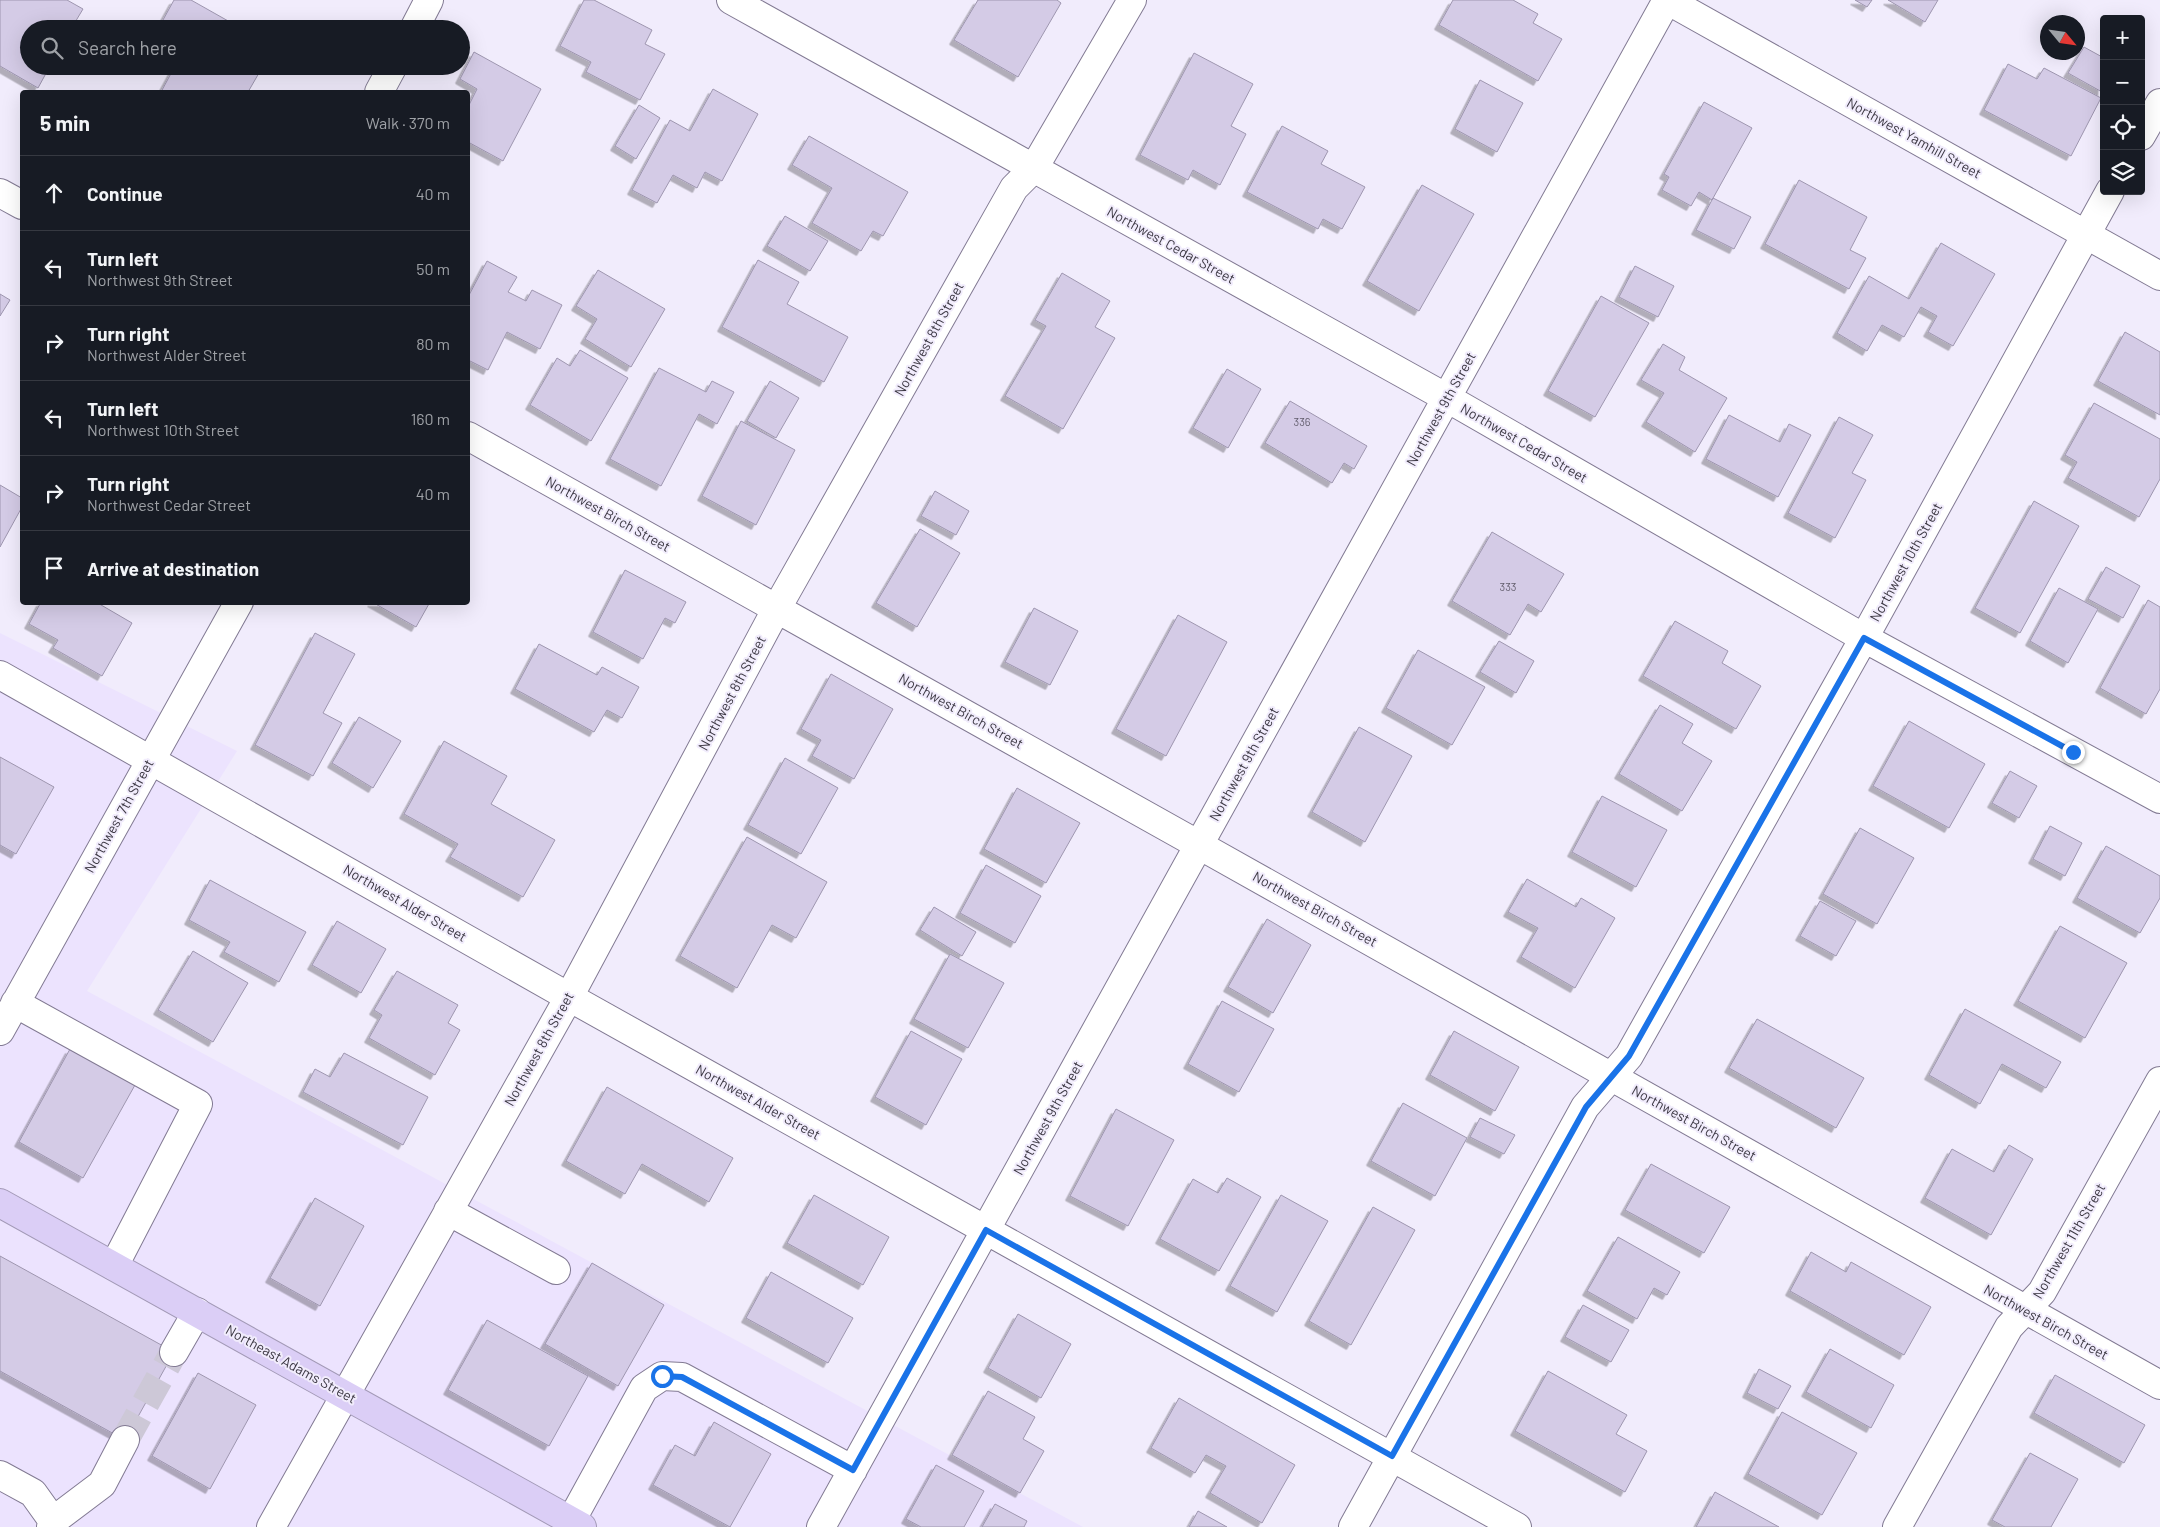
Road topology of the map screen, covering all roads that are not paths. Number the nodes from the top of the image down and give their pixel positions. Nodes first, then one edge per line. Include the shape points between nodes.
1 (430, 0) edge
2 (731, 0) edge
3 (1132, 0) edge
4 (1667, 0) edge
5 (419, 20) edge
6 (388, 75) edge
7 (380, 90) edge
8 (2160, 103) edge
9 (2145, 129) edge
10 (1034, 168) junction
11 (0, 193) edge
12 (2108, 195) edge
13 (20, 204) edge
14 (2086, 234) junction
15 (2160, 276) edge
16 (1447, 398) junction
17 (470, 437) edge
18 (236, 605) edge
19 (777, 608) junction
20 (1864, 638) junction
21 (0, 675) edge
22 (150, 759) junction
23 (2160, 800) edge
24 (1200, 845) junction
25 (569, 997) junction
26 (15, 1003) junction
27 (0, 1031) edge
28 (1612, 1076) junction
29 (2160, 1081) edge
30 (0, 1203) edge
31 (448, 1211) junction
32 (986, 1230) junction
33 (114, 1266) junction
34 (556, 1270) dead end
35 (2026, 1310) junction
36 (197, 1312) junction
37 (174, 1352) tunnel mouth
38 (2160, 1385) edge
39 (344, 1394) junction
40 (125, 1440) tunnel mouth
41 (1392, 1456) junction
42 (853, 1470) junction
43 (0, 1475) edge
44 (52, 1524) edge
45 (576, 1524) edge
46 (271, 1527) edge
47 (821, 1527) edge
48 (1353, 1527) edge
49 (1517, 1527) edge
50 (1897, 1527) edge

1 - 5 street
2 - 10 street, Northwest Cedar Street
3 - 10 street, Northwest 8th Street
4 - 14 street, Northwest Yamhill Street
4 - 16 street, Northwest 9th Street
6 - 7 street
8 - 9 street
10 - 16 street, Northwest Cedar Street
10 - 19 street, Northwest 8th Street via 1014,188
11 - 13 street
12 - 14 street, Northwest 10th Street
14 - 15 street, Northwest Yamhill Street
14 - 20 street, Northwest 10th Street
16 - 20 street, Northwest Cedar Street
16 - 24 street, Northwest 9th Street
17 - 19 street, Northwest Birch Street
18 - 22 street, Northwest 7th Street
19 - 24 street, Northwest Birch Street
19 - 25 street, Northwest 8th Street
20 - 23 street, Northwest Cedar Street
20 - 28 street, Northwest 10th Street via 1629,1056
21 - 22 street, Northwest Alder Street
22 - 25 street, Northwest Alder Street
22 - 26 street, Northwest 7th Street
24 - 28 street, Northwest Birch Street
24 - 32 street, Northwest 9th Street
25 - 31 street, Northwest 8th Street
25 - 32 street, Northwest Alder Street
26 - 27 street, Northwest 7th Street
26 - 33 street via 198,1104
28 - 35 street, Northwest Birch Street
28 - 41 street, Northwest 10th Street via 1586,1107
29 - 35 street, Northwest 11th Street via 2042,1292
30 - 33 highway, Northeast Adams Street
31 - 34 street
31 - 39 street, Northwest 8th Street
32 - 41 street, Northwest Alder Street
32 - 42 street, Northwest 9th Street
33 - 36 highway, Northeast Adams Street
35 - 38 street, Northwest Birch Street
35 - 50 street, Northwest 11th Street via 2009,1327
36 - 37 street
36 - 39 highway, Northeast Adams Street
39 - 45 highway, Northeast Adams Street
39 - 46 street, Northwest 8th Street
40 - 44 street via 102,1484
41 - 48 street, Northwest 10th Street
41 - 49 street, Northwest Alder Street
42 - 45 street via 682,1377 662,1376 644,1388
42 - 47 street, Northwest 9th Street
43 - 44 street via 33,1493

